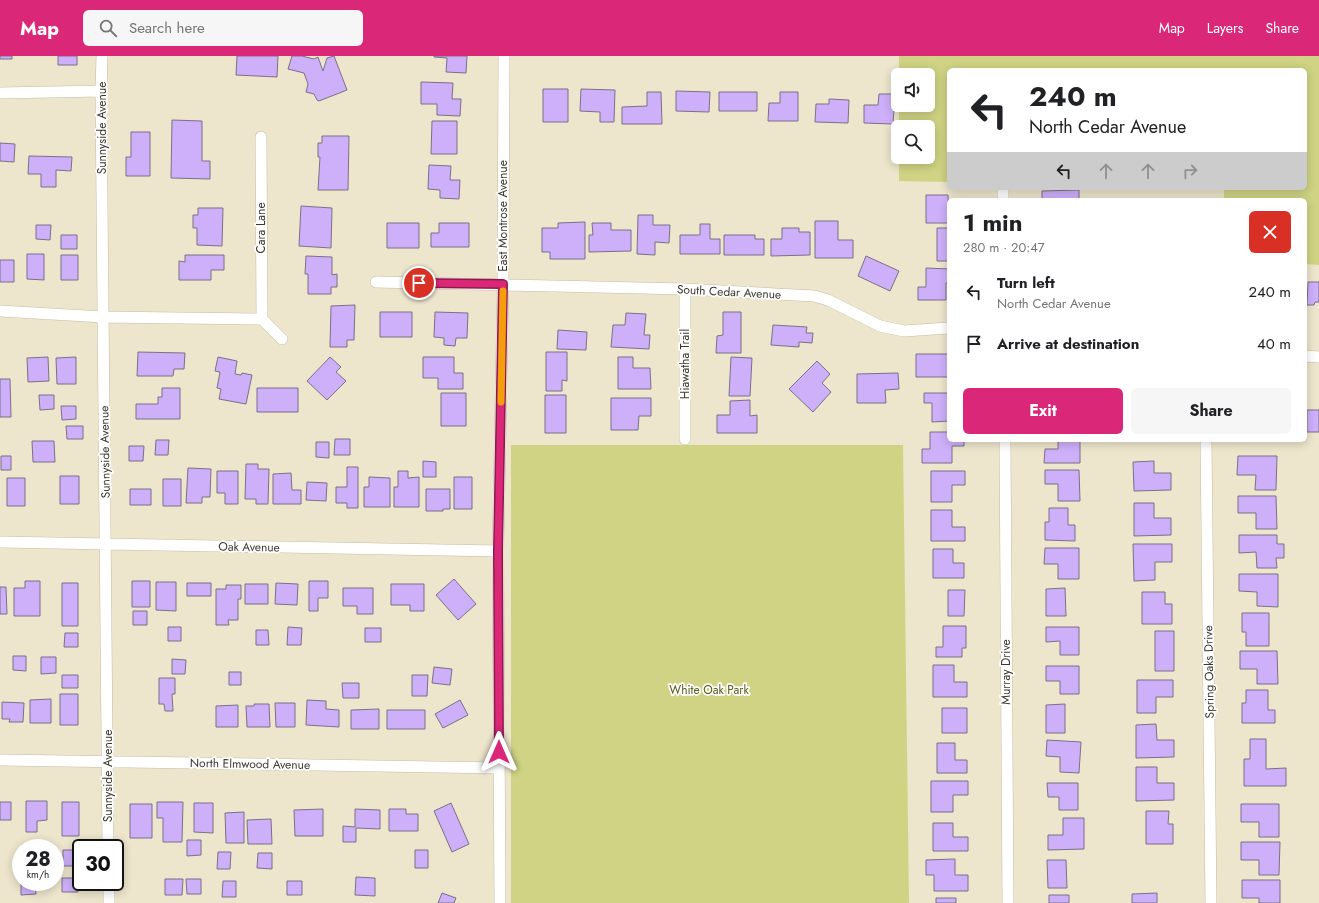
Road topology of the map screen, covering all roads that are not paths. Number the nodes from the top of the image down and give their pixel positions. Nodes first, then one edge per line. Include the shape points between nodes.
1 (102, 56) edge
2 (504, 56) edge
3 (101, 91) junction
4 (0, 93) edge
5 (261, 137) dead end
6 (376, 282) dead end
7 (503, 284) junction
8 (684, 289) junction
9 (0, 311) edge
10 (103, 317) junction
11 (262, 319) junction
12 (947, 328) edge
13 (282, 339) dead end
14 (1307, 356) edge
15 (1319, 357) edge
16 (685, 439) dead end
17 (1005, 442) edge
18 (1206, 442) edge
19 (0, 542) edge
20 (106, 544) junction
21 (498, 551) junction
22 (0, 760) edge
23 (108, 762) junction
24 (499, 768) junction
25 (108, 839) edge
26 (109, 891) edge
27 (109, 903) edge
28 (500, 903) edge
29 (1008, 903) edge
30 (1211, 903) edge

1 - 3 street, Sunnyside Avenue
2 - 7 street, East Montrose Avenue
3 - 4 street
3 - 10 street, Sunnyside Avenue
5 - 11 street, Cara Lane
6 - 7 street, South Cedar Avenue
7 - 8 street, South Cedar Avenue
7 - 21 street, East Montrose Avenue
8 - 12 street, South Cedar Avenue via 814,296 828,300 880,326 904,331
8 - 16 street, Hiawatha Trail
9 - 10 street
10 - 11 street
10 - 20 street, Sunnyside Avenue
11 - 13 street
14 - 15 street
17 - 29 street, Murray Drive
18 - 30 street, Spring Oaks Drive
19 - 20 street, Oak Avenue
20 - 21 street, Oak Avenue
20 - 23 street, Sunnyside Avenue
21 - 24 street, East Montrose Avenue
22 - 23 street, North Elmwood Avenue
23 - 24 street, North Elmwood Avenue
23 - 25 street, Sunnyside Avenue
24 - 28 street, East Montrose Avenue
26 - 27 street

